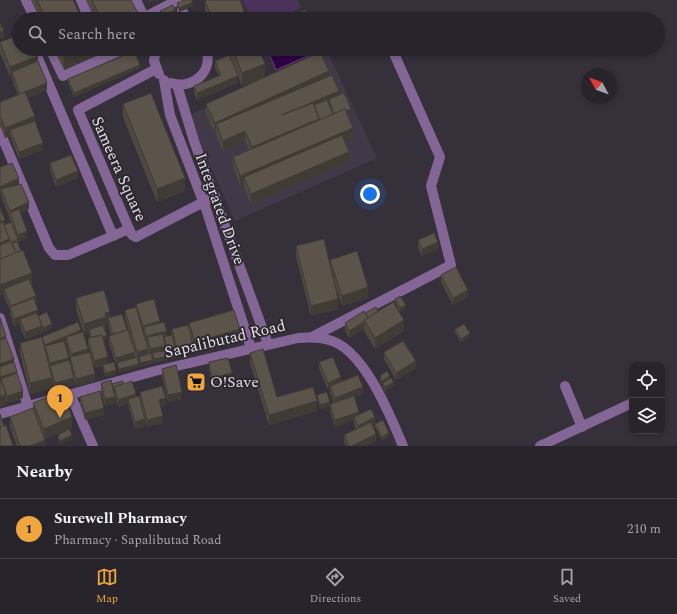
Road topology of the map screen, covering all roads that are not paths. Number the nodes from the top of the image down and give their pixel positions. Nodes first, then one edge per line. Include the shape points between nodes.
1 (26, 0) edge
2 (81, 0) edge
3 (136, 0) edge
4 (176, 6) edge
5 (32, 12) edge
6 (86, 12) edge
7 (142, 12) edge
8 (160, 12) edge
9 (37, 56) edge
10 (53, 56) edge
11 (100, 56) edge
12 (155, 56) edge
13 (207, 56) edge
14 (395, 56) edge
15 (156, 69) junction
16 (164, 80) junction
17 (177, 85) junction
18 (0, 132) edge
19 (204, 164) junction
20 (190, 169) junction
21 (216, 196) junction
22 (203, 203) junction
23 (129, 229) junction
24 (113, 236) junction
25 (0, 318) edge
26 (312, 337) junction
27 (268, 344) junction
28 (252, 348) junction
29 (565, 386) dead end
30 (70, 394) junction
31 (629, 405) edge
32 (28, 407) junction
33 (0, 414) edge
34 (582, 427) junction
35 (543, 445) edge
36 (93, 446) edge
37 (403, 446) edge

1 - 5 street
2 - 6 street
3 - 7 street
4 - 8 street
9 - 24 street
10 - 11 street via 63,76
12 - 15 street
13 - 17 street via 208,62 200,77 185,85
14 - 26 street via 440,158 431,186 451,266
15 - 16 street
15 - 23 street, Sameera Square via 78,110
16 - 17 street
16 - 20 street, Integrated Drive via 170,116
17 - 19 street, Integrated Drive via 194,141
18 - 24 street via 49,248 55,255 68,255
19 - 20 street
19 - 21 street, Integrated Drive
20 - 22 street, Integrated Drive
21 - 22 street, Sameera Square
21 - 27 street, Integrated Drive
22 - 23 street, Sameera Square via 136,237
22 - 28 street, Integrated Drive
23 - 24 street
25 - 32 street via 15,349
26 - 27 street, Sapalibutad Road
26 - 37 street, Sapalibutad Road via 330,340 341,346 364,368
27 - 28 street, Sapalibutad Road
28 - 30 street, Sapalibutad Road
29 - 34 street
30 - 32 street, Sapalibutad Road
30 - 36 street
31 - 34 street
32 - 33 street, Sapalibutad Road
34 - 35 street

